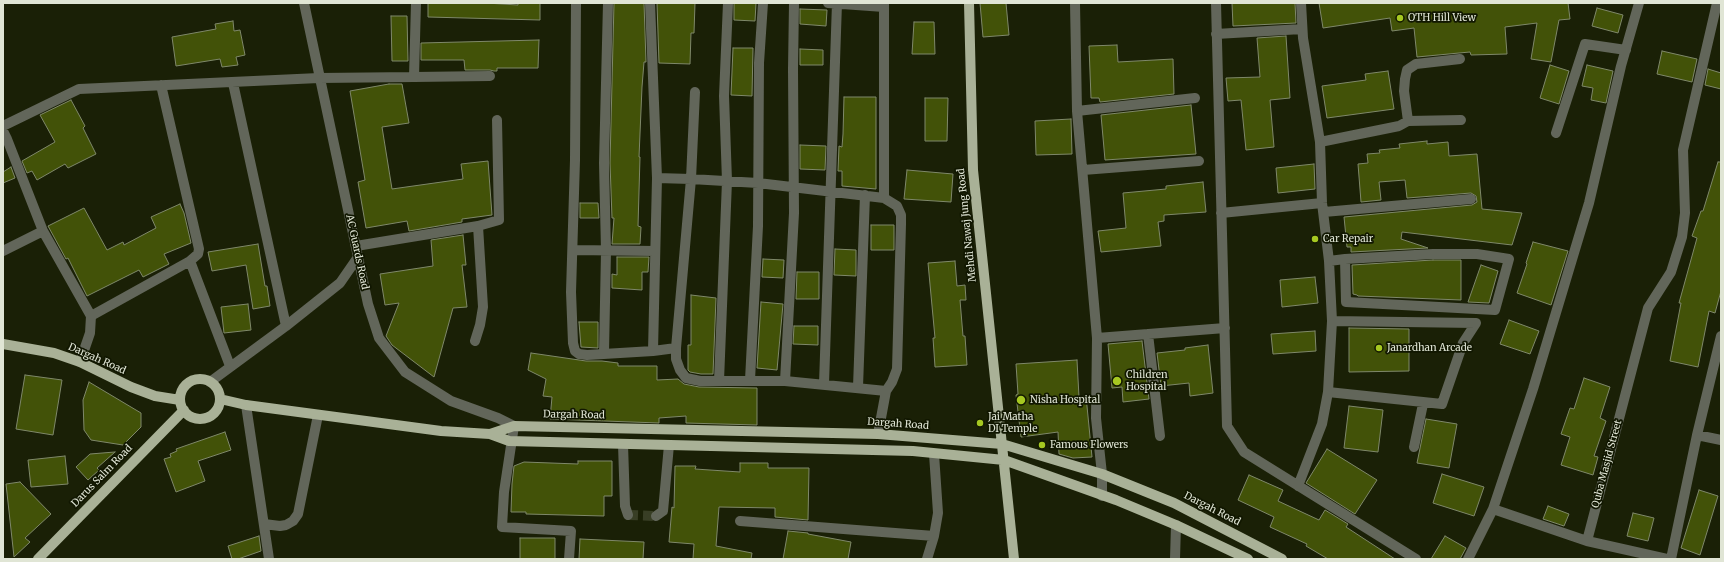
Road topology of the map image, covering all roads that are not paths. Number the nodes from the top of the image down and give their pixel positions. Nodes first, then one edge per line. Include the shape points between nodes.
1 (304, 3) edge
2 (416, 3) edge
3 (576, 3) edge
4 (608, 3) edge
5 (650, 3) edge
6 (728, 3) edge
7 (763, 3) edge
8 (794, 3) edge
9 (834, 3) edge
10 (968, 3) edge
11 (1075, 3) edge
12 (1216, 3) edge
13 (1300, 3) edge
14 (1639, 3) edge
15 (1717, 3) edge
16 (884, 5) edge
17 (1302, 29) junction
18 (1216, 34) junction
19 (1626, 50) junction
20 (1460, 59) dead end
21 (414, 76) junction
22 (490, 76) dead end
23 (319, 78) junction
24 (233, 83) junction
25 (161, 86) junction
26 (695, 92) dead end
27 (1195, 98) dead end
28 (1077, 111) junction
29 (497, 120) dead end
30 (1461, 120) dead end
31 (1408, 121) junction
32 (3, 126) edge
33 (1556, 133) dead end
34 (4, 137) edge
35 (1320, 142) junction
36 (1199, 161) dead end
37 (1083, 170) junction
38 (657, 178) junction
39 (691, 179) junction
40 (727, 181) junction
41 (758, 184) junction
42 (795, 188) junction
43 (830, 191) junction
44 (865, 195) junction
45 (884, 198) junction
46 (1471, 199) dead end
47 (1323, 207) junction
48 (1221, 213) junction
49 (478, 226) junction
50 (43, 231) junction
51 (356, 246) junction
52 (574, 250) junction
53 (3, 251) edge
54 (606, 251) junction
55 (655, 251) junction
56 (358, 257) junction
57 (1345, 259) junction
58 (190, 261) junction
59 (1329, 261) junction
60 (91, 316) junction
61 (1332, 320) junction
62 (286, 326) junction
63 (1225, 328) junction
64 (1148, 334) junction
65 (1721, 336) edge
66 (1097, 338) junction
67 (475, 341) dead end
68 (3, 344) edge
69 (676, 348) junction
70 (654, 351) junction
71 (604, 353) junction
72 (80, 362) junction
73 (230, 366) junction
74 (750, 380) junction
75 (720, 381) junction
76 (785, 381) junction
77 (210, 382) junction
78 (824, 384) junction
79 (858, 388) junction
80 (886, 391) junction
81 (1328, 392) junction
82 (220, 399) junction
83 (1423, 404) junction
84 (182, 405) junction
85 (246, 405) junction
86 (318, 415) junction
87 (514, 426) junction
88 (490, 434) junction
89 (878, 434) junction
90 (1697, 435) junction
91 (1160, 436) dead end
92 (1721, 440) edge
93 (512, 441) junction
94 (623, 444) junction
95 (1002, 444) junction
96 (669, 445) junction
97 (1414, 447) dead end
98 (934, 454) junction
99 (1004, 460) junction
100 (1102, 474) junction
101 (1298, 486) junction
102 (1102, 496) junction
103 (1492, 509) junction
104 (628, 515) dead end
105 (656, 516) dead end
106 (740, 521) dead end
107 (264, 524) junction
108 (1176, 525) junction
109 (934, 536) junction
110 (1587, 541) junction
111 (38, 559) edge
112 (269, 559) edge
113 (570, 559) edge
114 (927, 559) edge
115 (1014, 559) edge
116 (1175, 559) edge
117 (1248, 559) edge
118 (1282, 559) edge
119 (1416, 559) edge
120 (1468, 559) edge
121 (1667, 559) edge
122 (1671, 559) edge

1 - 23 street, AC Guards Road
2 - 21 street
3 - 52 street
4 - 54 street via 604,163
5 - 38 street
6 - 40 street via 724,96
7 - 41 street via 759,63
8 - 42 street via 792,69
9 - 16 street
9 - 43 street
10 - 95 main road, Mehdi Nawaj Jung Road via 973,170
11 - 28 street
12 - 18 street
13 - 17 street
14 - 19 street
15 - 110 street, Quba Masjid Street via 1683,150 1685,213 1682,237 1671,272 1648,308
16 - 45 street
17 - 18 street
17 - 35 street
18 - 48 street
19 - 33 street via 1585,44
19 - 103 street via 1589,202 1533,389
20 - 31 street via 1416,64 1408,70 1404,91
21 - 22 street
21 - 23 street
23 - 24 street
23 - 51 street, AC Guards Road
24 - 25 street
24 - 62 street
25 - 32 street via 79,89
25 - 58 street via 199,249 198,254
26 - 39 street
27 - 28 street
28 - 37 street
29 - 49 street via 499,220
30 - 31 street
31 - 35 street via 1399,126
34 - 50 street
35 - 47 street
36 - 37 street
37 - 66 street
38 - 39 street
38 - 55 street
39 - 40 street
39 - 69 street
40 - 41 street
40 - 75 street
41 - 42 street
41 - 74 street
42 - 43 street
42 - 76 street
43 - 44 street
43 - 78 street
44 - 45 street
44 - 79 street
45 - 80 street via 897,206 901,215 897,369
46 - 47 street
47 - 48 street
47 - 59 street
48 - 63 street
49 - 51 street
49 - 67 street via 483,308
50 - 53 street
50 - 60 street
51 - 56 street, AC Guards Road
52 - 54 street
52 - 71 street via 571,292 575,351 587,355
54 - 55 street
54 - 71 street
55 - 70 street
56 - 62 street via 340,283
56 - 87 street, AC Guards Road via 368,304 379,338 404,372 450,401
57 - 57 street via 1440,254 1477,254 1509,259 1495,310 1346,302
57 - 59 street
58 - 60 street
58 - 73 street
59 - 61 street
60 - 72 street via 90,333
61 - 81 street
61 - 83 street via 1476,323 1463,344 1442,404
62 - 73 street
63 - 64 street
63 - 101 street via 1227,426 1244,452
64 - 66 street
64 - 91 street
65 - 90 street
66 - 100 street via 1096,418
68 - 72 main road, Dargah Road via 54,353
69 - 70 street
69 - 75 street via 678,364 686,378
70 - 71 street
72 - 84 main road, Dargah Road via 137,389
73 - 77 street
74 - 75 street
74 - 76 street
76 - 78 street
77 - 82 main road via 217,389
77 - 84 main road via 198,379 187,384 181,394
78 - 79 street
79 - 80 street
80 - 89 street
81 - 83 street
81 - 101 street via 1322,424
82 - 84 main road via 215,410 206,417 194,417
82 - 85 main road, Dargah Road
83 - 97 street
84 - 111 main road, Darus Salm Road
85 - 86 main road, Dargah Road
85 - 107 street
86 - 88 main road, Dargah Road via 441,432
86 - 107 street via 298,514 286,525
87 - 88 main road, Dargah Road
87 - 89 main road, Dargah Road
87 - 93 street
88 - 93 main road, Dargah Road
89 - 95 main road, Dargah Road
90 - 92 street
90 - 122 street
93 - 94 main road, Dargah Road
93 - 113 street via 504,492 502,527 571,531
94 - 96 main road, Dargah Road
94 - 104 street via 625,506
95 - 99 main road, Mehdi Nawaj Jung Road
95 - 100 main road, Dargah Road
96 - 98 main road, Dargah Road via 913,451
96 - 105 street via 663,511
98 - 99 main road, Dargah Road
98 - 109 street via 938,513
99 - 102 main road, Dargah Road
99 - 115 main road, Mehdi Nawaj Jung Road
100 - 102 street
100 - 118 main road, Dargah Road via 1174,503
101 - 119 street
102 - 108 main road, Dargah Road
103 - 110 street
103 - 120 street
106 - 109 street
107 - 112 street
108 - 116 street
108 - 117 main road, Dargah Road
109 - 114 street
110 - 121 street

